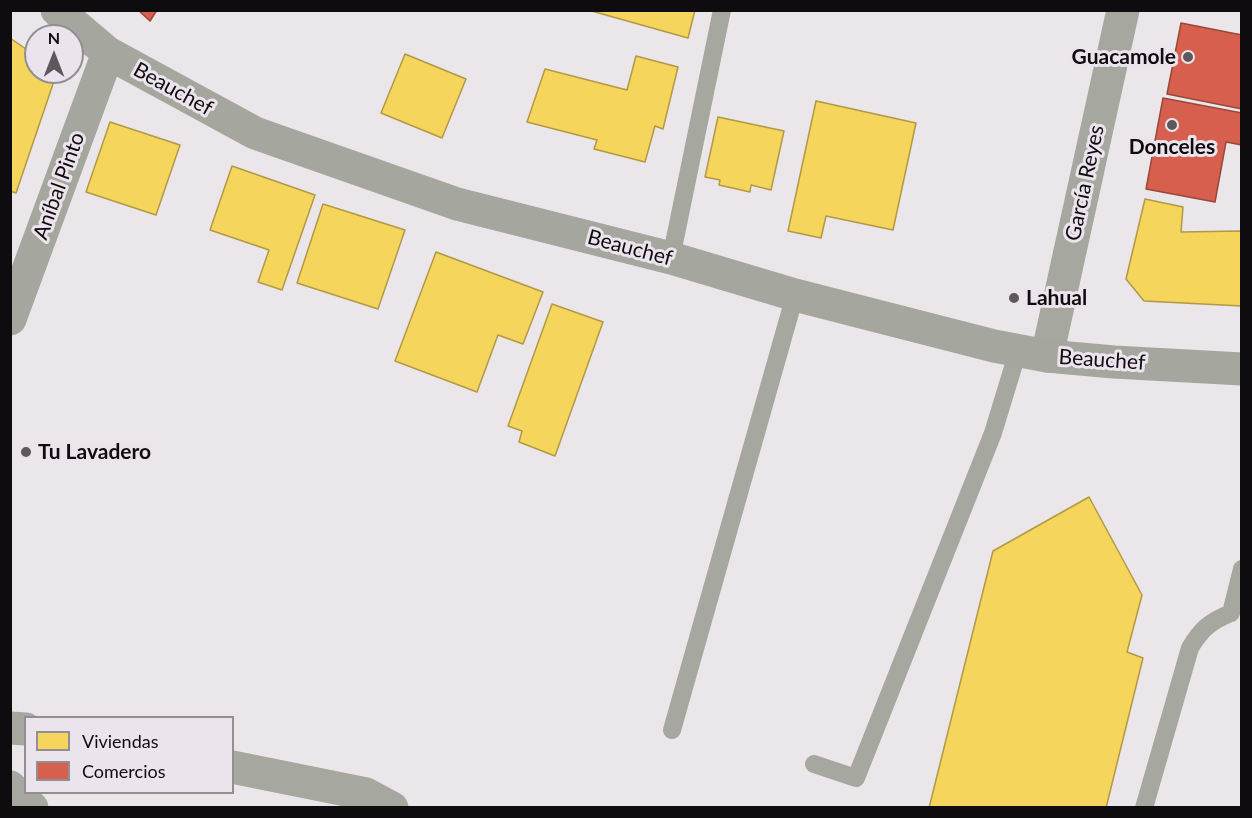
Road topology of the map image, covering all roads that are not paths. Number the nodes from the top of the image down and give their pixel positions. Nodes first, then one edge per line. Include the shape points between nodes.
1 (57, 10) edge
2 (722, 10) edge
3 (1123, 10) edge
4 (108, 53) junction
5 (671, 258) junction
6 (795, 295) junction
7 (10, 319) edge
8 (1032, 354) junction
9 (1242, 369) edge
10 (1242, 569) edge
11 (1236, 619) edge
12 (672, 730) dead end
13 (814, 764) dead end
14 (234, 767) edge
15 (10, 787) edge
16 (32, 807) edge
17 (392, 807) edge
18 (1144, 807) edge

1 - 4 main road, Beauchef
2 - 5 lane
3 - 8 street, García Reyes
4 - 5 main road, Beauchef via 255,133 457,204
4 - 7 main road, Aníbal Pinto
5 - 6 main road, Beauchef
6 - 8 main road, Beauchef
6 - 12 lane
8 - 9 main road, Beauchef
8 - 13 lane via 993,433 856,778
10 - 11 lane
11 - 18 lane via 1214,620 1200,631 1190,648
14 - 17 street via 366,794
15 - 16 street

